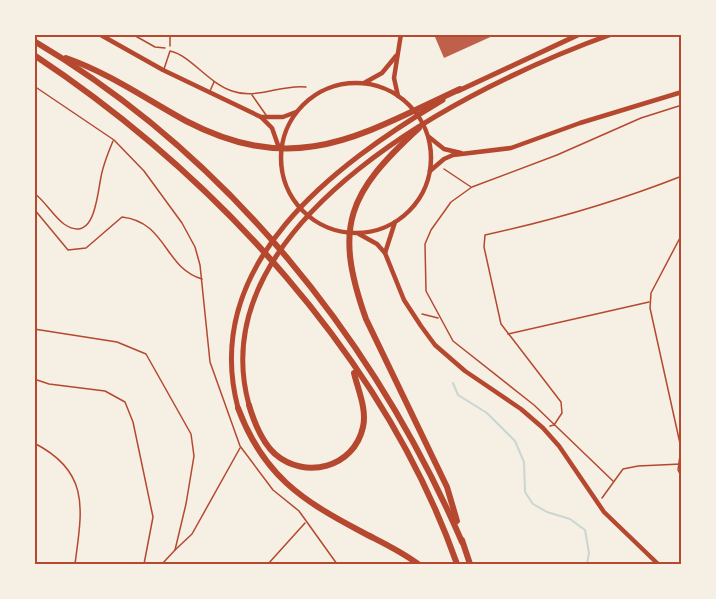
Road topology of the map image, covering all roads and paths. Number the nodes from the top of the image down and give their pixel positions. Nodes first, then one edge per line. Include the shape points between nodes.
1 (99, 34) edge
2 (132, 34) edge
3 (170, 34) edge
4 (401, 34) edge
5 (580, 34) edge
6 (612, 34) edge
7 (34, 41) edge
8 (170, 51) junction
9 (57, 54) junction
10 (34, 55) edge
11 (396, 56) junction
12 (163, 70) junction
13 (215, 81) junction
14 (364, 83) junction
15 (34, 86) edge
16 (306, 87) dead end
17 (460, 89) junction
18 (681, 92) edge
19 (209, 93) junction
20 (251, 94) junction
21 (398, 96) junction
22 (681, 105) edge
23 (297, 112) junction
24 (261, 117) junction
25 (268, 117) junction
26 (419, 128) junction
27 (428, 137) junction
28 (114, 140) junction
29 (464, 154) junction
30 (280, 158) junction
31 (444, 169) dead end
32 (430, 171) junction
33 (681, 177) edge
34 (472, 187) junction
35 (34, 194) edge
36 (34, 209) edge
37 (395, 222) junction
38 (357, 233) junction
39 (681, 234) edge
40 (386, 253) junction
41 (202, 279) junction
42 (650, 302) junction
43 (411, 312) junction
44 (439, 318) junction
45 (34, 329) edge
46 (507, 334) junction
47 (352, 366) junction
48 (34, 380) edge
49 (249, 405) joint
50 (238, 408) joint
51 (554, 424) junction
52 (34, 443) edge
53 (240, 446) junction
54 (681, 465) edge
55 (681, 478) edge
56 (613, 481) junction
57 (598, 504) junction
58 (306, 521) junction
59 (462, 542) junction
60 (175, 550) junction
61 (75, 564) edge
62 (144, 564) edge
63 (162, 564) edge
64 (268, 564) edge
65 (337, 564) edge
66 (418, 564) edge
67 (456, 564) edge
68 (470, 564) edge
69 (658, 564) edge

1 - 12 main road
2 - 8 path
3 - 8 path
4 - 11 main road
5 - 17 main road
6 - 26 main road via 541,63
7 - 9 highway
8 - 12 lane
8 - 13 lane via 180,53
9 - 17 highway via 97,69 188,122 246,146 294,150 321,146 364,132
9 - 59 highway via 195,163 258,224 311,286 364,359 413,439
10 - 47 highway via 133,125 207,192 301,295
11 - 14 main road via 382,73
11 - 21 main road via 394,78
12 - 19 main road
13 - 19 lane
13 - 20 lane via 231,91
14 - 21 main road
14 - 23 main road via 334,86 313,96
15 - 28 path
16 - 20 lane
17 - 50 main road via 377,142 324,184 273,242 256,267 240,303 231,341 230,370
18 - 29 main road via 511,148
19 - 24 main road
20 - 25 lane
21 - 27 main road via 417,114
22 - 34 path
23 - 25 main road
23 - 30 main road via 285,134
24 - 25 main road
24 - 30 main road via 278,140
26 - 49 main road via 364,165 316,209 276,256 251,305 242,355
26 - 59 highway via 378,167 359,196 350,224 349,262 366,319 447,487
27 - 29 main road via 444,149
27 - 32 main road
28 - 35 path via 101,175 96,209 85,227 74,229 63,223
28 - 41 path via 144,171 182,223 195,247
29 - 32 main road via 444,159
30 - 38 main road via 282,175 297,206 324,226
31 - 34 path
32 - 37 main road via 422,195
33 - 46 path via 562,219 485,235 498,313
34 - 44 path via 451,202 430,230 425,244 426,291
36 - 41 path via 68,250 86,248 122,217 137,218 157,234 186,275
37 - 38 main road
37 - 40 main road
38 - 40 main road
39 - 42 path
40 - 43 main road
41 - 53 path via 210,362
42 - 46 path
42 - 54 path via 681,448
43 - 44 path
43 - 57 main road via 449,358 543,428
44 - 51 path via 457,346
45 - 60 path via 117,342 146,354 191,434 194,456
46 - 51 path via 561,402 562,413
47 - 49 highway via 362,404 363,427 354,447 329,466 319,469 295,465 275,453 255,423
47 - 67 highway via 429,497
48 - 62 path via 105,391 125,402 133,422 153,517
50 - 66 highway via 255,447 285,484 321,510
51 - 56 path
52 - 61 path via 68,466 79,490 82,503
53 - 58 path via 273,490
53 - 60 path via 192,534
54 - 55 path
54 - 56 path via 623,469
56 - 57 path
57 - 69 main road
58 - 64 path
58 - 65 path
59 - 68 highway
60 - 63 path

